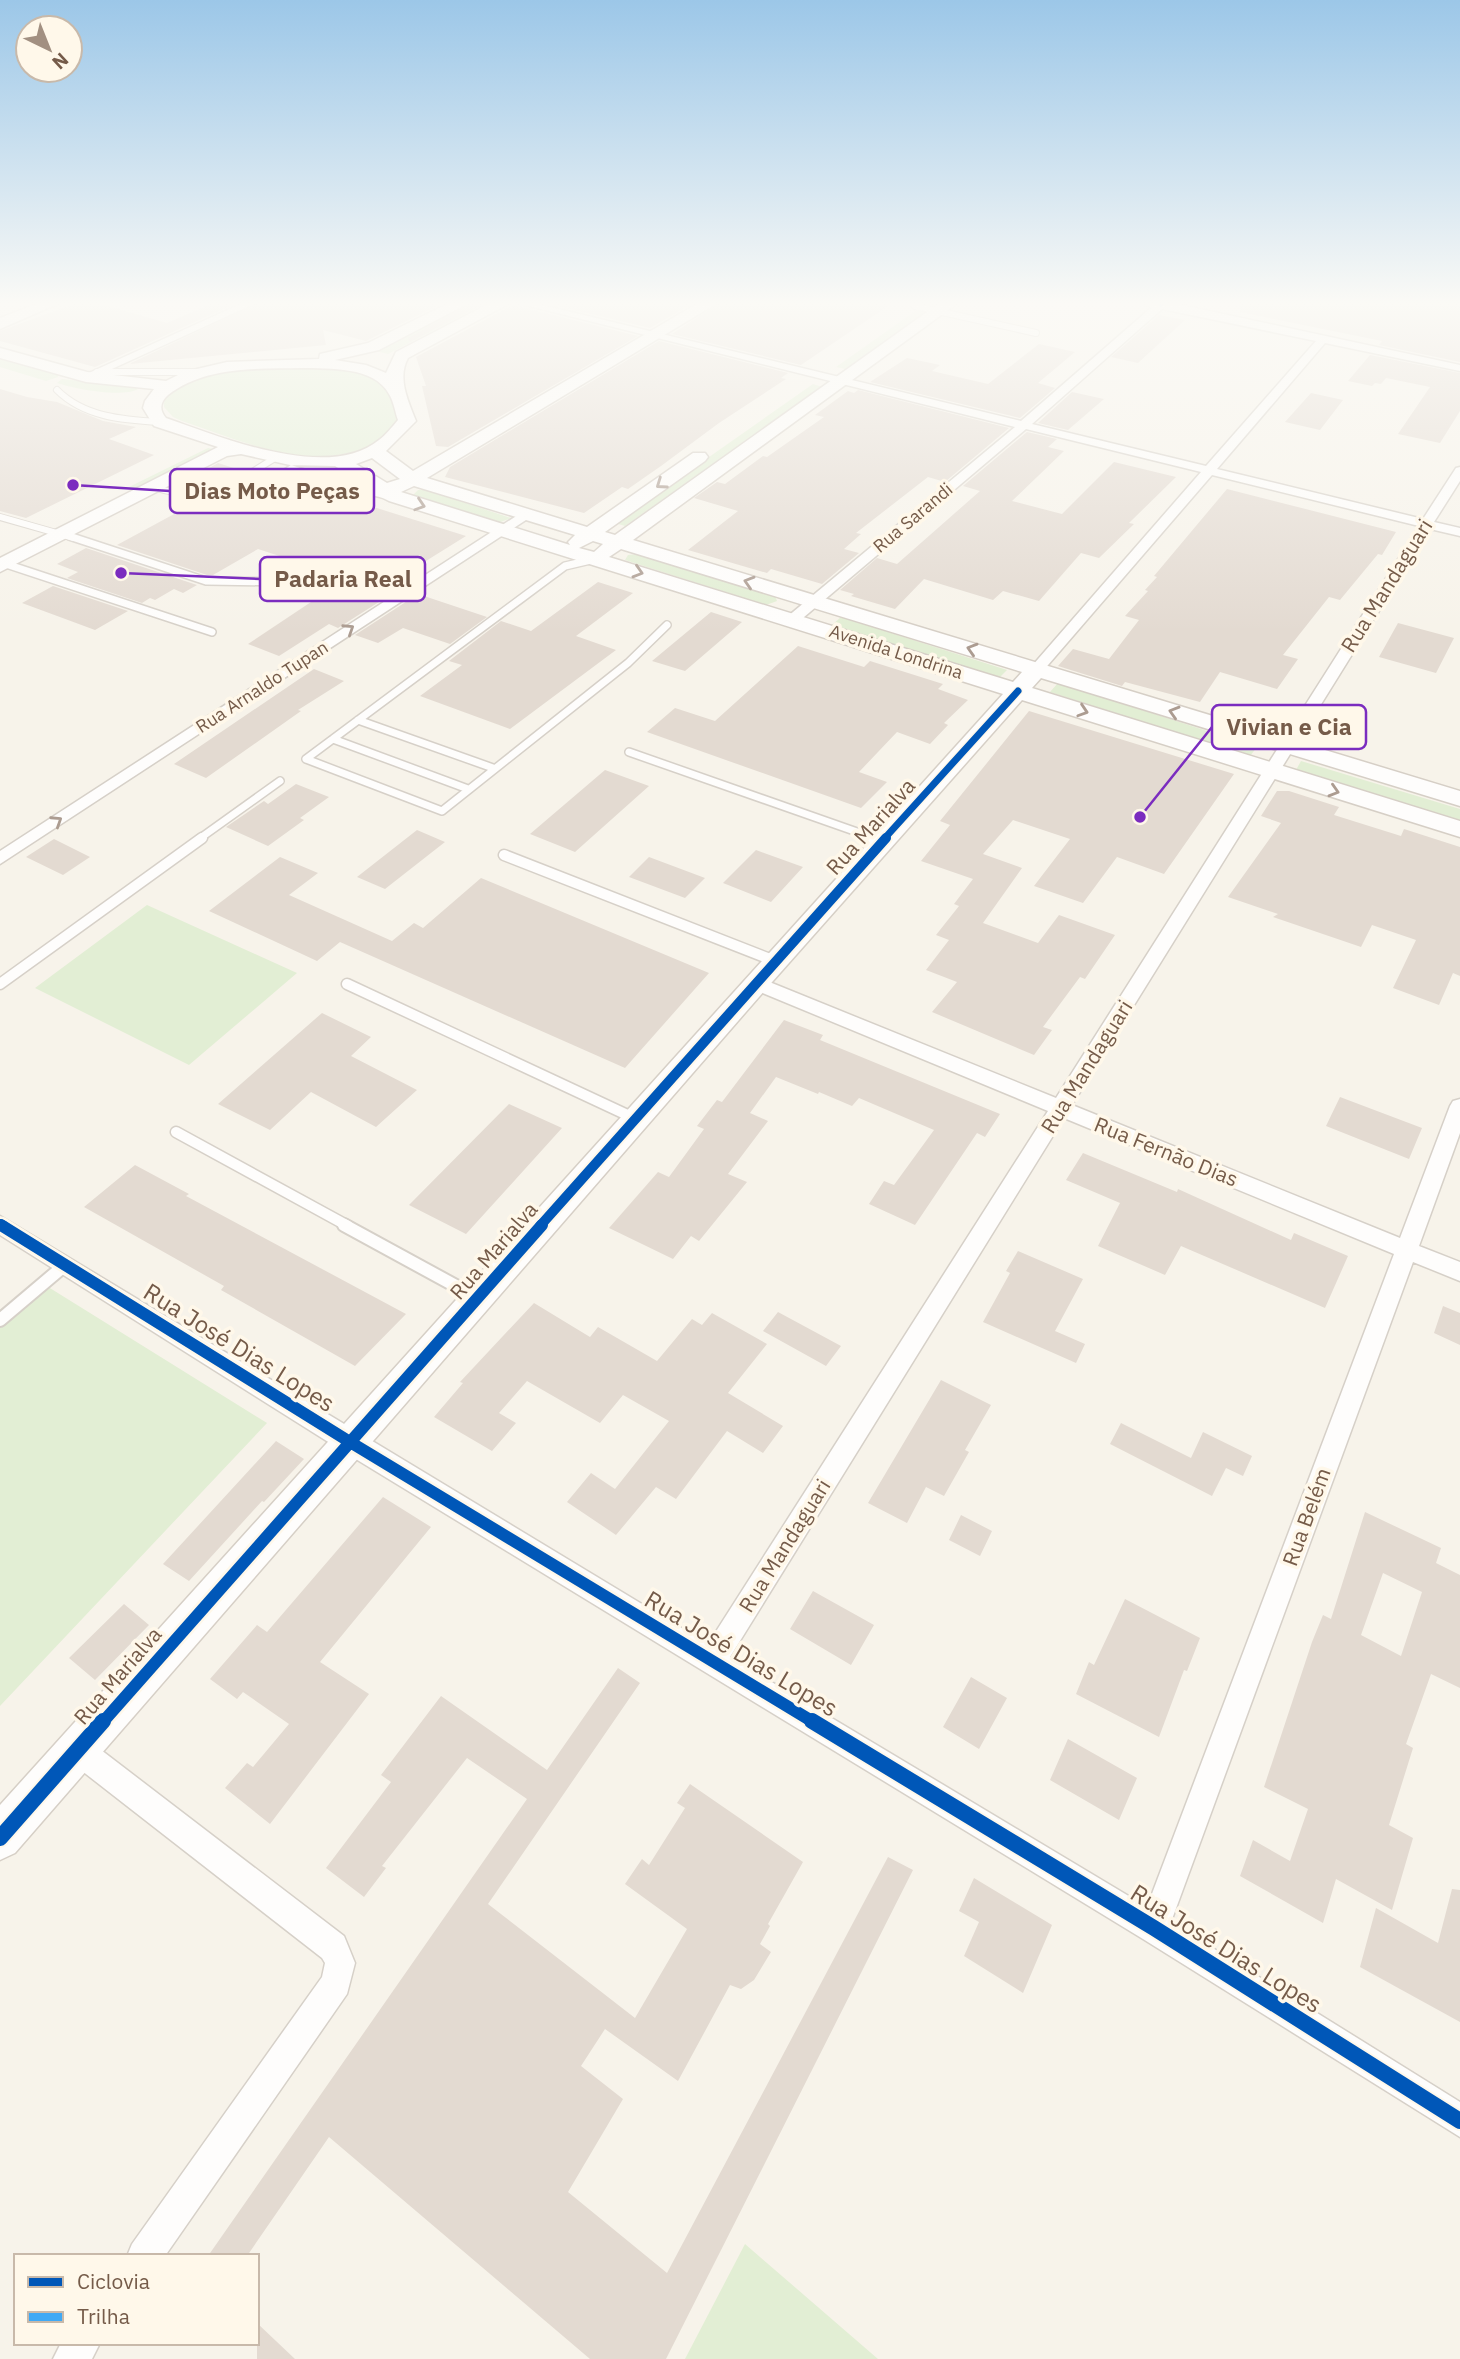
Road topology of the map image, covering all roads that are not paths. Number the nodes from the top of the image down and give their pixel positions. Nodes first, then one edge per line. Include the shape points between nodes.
1 (98, 412) edge
2 (152, 412) edge
3 (404, 412) edge
4 (526, 412) edge
5 (798, 412) edge
6 (971, 412) edge
7 (1039, 412) edge
8 (1261, 412) edge
9 (407, 421) junction
10 (160, 422) junction
11 (1024, 425) junction
12 (740, 429) dead end
13 (766, 435) junction
14 (204, 436) junction
15 (718, 444) dead end
16 (244, 448) junction
17 (375, 451) junction
18 (278, 459) junction
19 (339, 461) junction
20 (1211, 471) junction
21 (1460, 471) edge
22 (421, 475) junction
23 (153, 487) junction
24 (109, 490) junction
25 (383, 491) junction
26 (133, 497) junction
27 (524, 515) junction
28 (0, 517) edge
29 (1427, 523) junction
30 (34, 528) junction
31 (499, 530) junction
32 (1460, 532) edge
33 (62, 534) junction
34 (590, 534) junction
35 (618, 542) junction
36 (566, 558) junction
37 (1, 559) edge
38 (595, 559) junction
39 (286, 582) dead end
40 (814, 601) junction
41 (792, 620) junction
42 (667, 625) dead end
43 (212, 632) dead end
44 (1028, 680) junction
45 (358, 720) junction
46 (333, 739) junction
47 (1286, 747) junction
48 (629, 752) dead end
49 (493, 768) junction
50 (1269, 771) junction
51 (280, 780) dead end
52 (468, 789) junction
53 (1460, 799) edge
54 (1460, 829) edge
55 (884, 842) junction
56 (504, 855) dead end
57 (0, 859) edge
58 (765, 972) junction
59 (0, 984) edge
60 (347, 984) dead end
61 (1460, 1106) edge
62 (1062, 1109) junction
63 (636, 1119) junction
64 (176, 1132) dead end
65 (0, 1224) edge
66 (1406, 1250) junction
67 (65, 1265) junction
68 (1460, 1272) edge
69 (478, 1299) junction
70 (0, 1320) edge
71 (350, 1442) junction
72 (712, 1661) junction
73 (78, 1751) junction
74 (0, 1838) edge
75 (1154, 1928) junction
76 (1460, 2121) edge
77 (145, 2254) edge

1 - 10 lane
2 - 10 main road
3 - 9 main road
4 - 22 main road
5 - 13 main road
6 - 11 street
7 - 11 street, Rua Sarandi
8 - 20 street, Rua Marialva
9 - 17 main road via 395,438
9 - 22 main road
10 - 14 main road
11 - 20 street
11 - 40 street, Rua Sarandi
12 - 13 main road
13 - 35 main road
14 - 16 main road
14 - 24 main road via 199,444
15 -> 34 main road
16 - 18 main road
16 - 23 main road via 222,452
17 - 19 main road
17 - 22 main road, Avenida Londrina
18 - 19 main road
18 - 23 lane via 203,498
18 - 25 main road via 292,472 350,490
19 - 25 main road, Avenida Londrina
20 - 29 street
20 - 44 street, Rua Marialva
21 - 29 street, Rua Mandaguari
22 - 25 main road
22 - 27 main road, Avenida Londrina
23 - 26 main road
24 - 26 main road
24 - 30 main road
25 -> 31 main road, Avenida Londrina
26 - 33 main road
27 - 31 street, Rua Arnaldo Tupan
27 - 34 main road, Avenida Londrina
28 - 30 lane
29 - 32 street
29 - 47 street, Rua Mandaguari
30 - 33 lane
30 - 37 main road
31 - 36 main road, Avenida Londrina
57 -> 31 street, Rua Arnaldo Tupan
33 - 37 main road
33 - 39 lane via 206,581
34 - 35 main road, Avenida Londrina
34 - 36 main road
35 - 38 main road
40 -> 35 main road, Avenida Londrina
36 - 38 main road, Avenida Londrina
36 - 45 lane
37 - 43 lane
38 -> 41 main road, Avenida Londrina
40 - 41 street, Rua Sarandi
44 -> 40 main road, Avenida Londrina
41 - 44 main road, Avenida Londrina
42 - 49 lane via 628,663
47 -> 44 main road, Avenida Londrina
44 -> 50 main road, Avenida Londrina
44 - 55 main road, Rua Marialva
45 - 46 lane
45 - 49 lane
46 - 52 lane
46 - 52 lane via 306,759 442,811
47 - 50 street, Rua Mandaguari
47 - 53 main road, Avenida Londrina
48 - 55 lane
49 - 52 lane
50 -> 54 main road, Avenida Londrina
50 - 62 street, Rua Mandaguari
51 - 59 lane
55 - 58 main road, Rua Marialva
56 - 58 lane
58 - 62 street, Rua Fernão Dias
58 - 63 main road, Rua Marialva
60 - 63 lane
61 - 66 street, Rua Belém
62 - 66 street, Rua Fernão Dias
62 - 72 street, Rua Mandaguari
63 - 69 main road, Rua Marialva
64 - 69 lane
65 - 67 street, Rua José Dias Lopes
66 - 68 street, Rua Fernão Dias
66 - 75 street, Rua Belém
67 - 70 lane
67 - 71 street, Rua José Dias Lopes
69 - 71 main road, Rua Marialva
71 - 72 street, Rua José Dias Lopes
71 - 73 main road, Rua Marialva
72 - 75 street, Rua José Dias Lopes
73 - 74 main road, Rua Marialva
73 - 77 street via 333,1947 340,1963 336,1983
75 - 76 street, Rua José Dias Lopes

